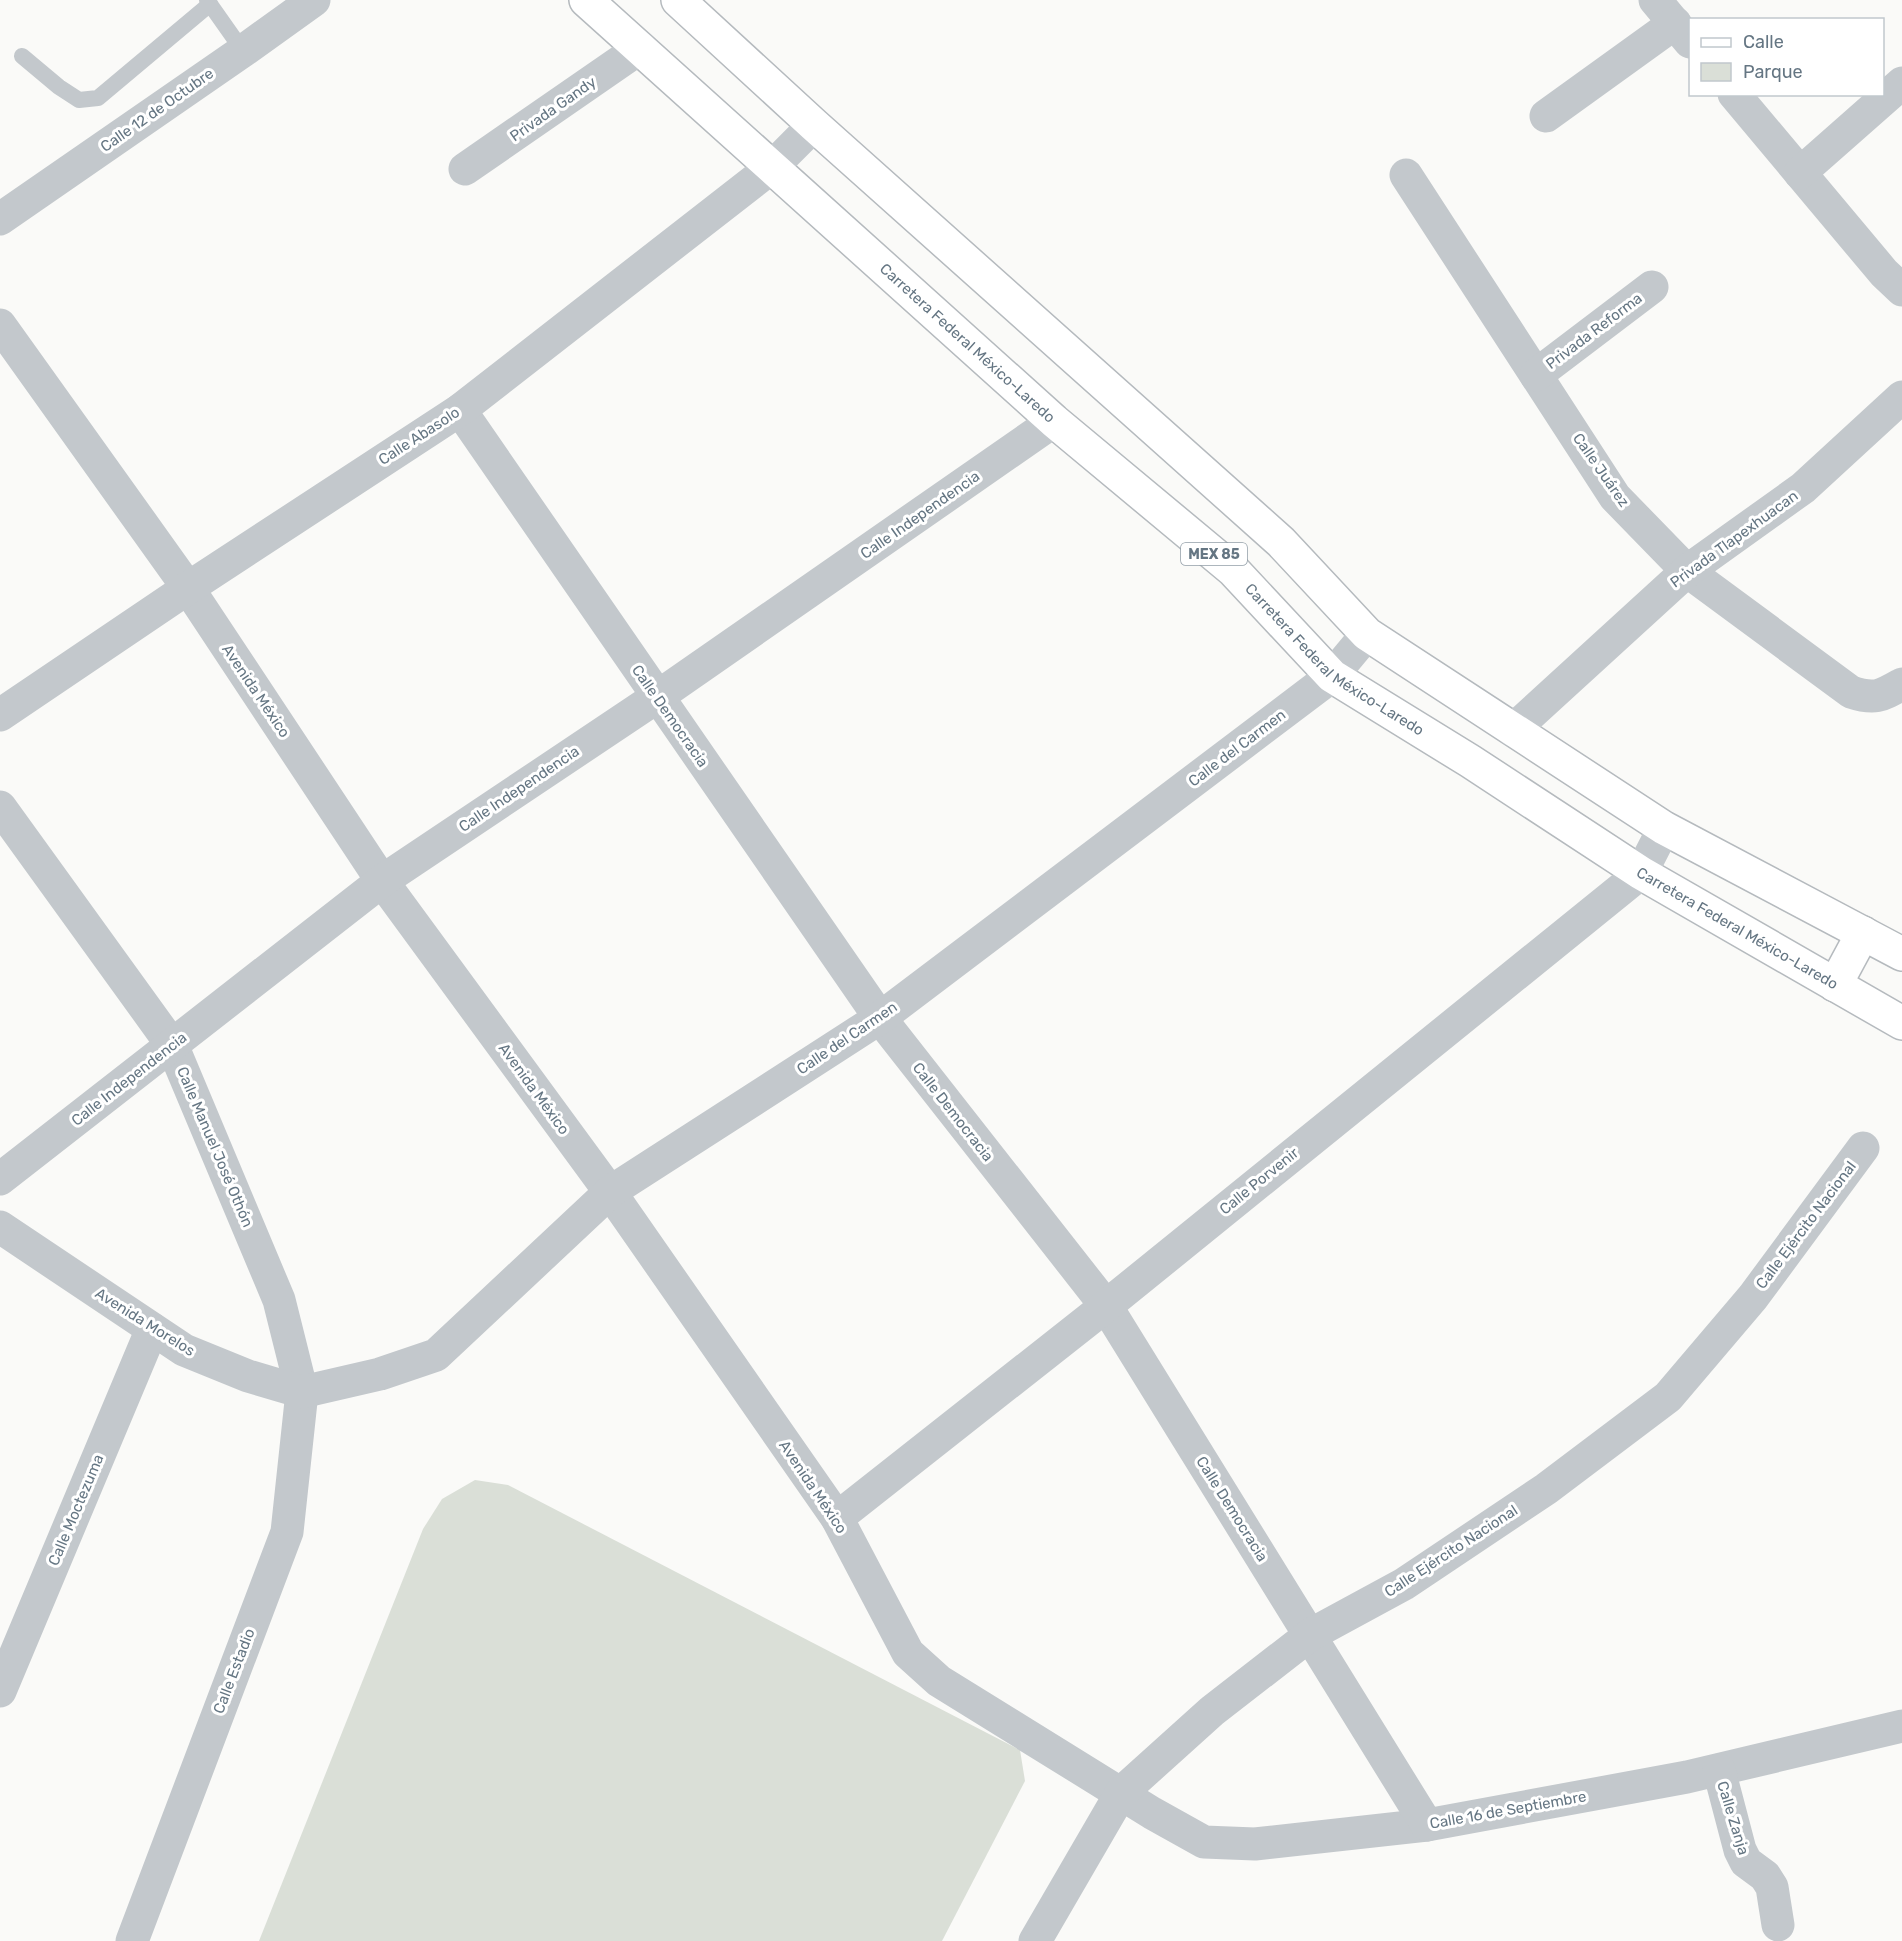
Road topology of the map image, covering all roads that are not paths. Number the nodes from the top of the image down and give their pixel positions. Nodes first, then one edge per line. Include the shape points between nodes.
1 (314, 0) edge
2 (586, 0) edge
3 (678, 0) edge
4 (209, 2) edge
5 (1673, 22) edge
6 (640, 48) junction
7 (243, 51) junction
8 (22, 56) dead end
9 (1902, 83) edge
10 (1736, 96) edge
11 (1546, 116) dead end
12 (814, 125) junction
13 (772, 167) junction
14 (465, 169) dead end
15 (1800, 173) junction
16 (1406, 175) dead end
17 (0, 219) edge
18 (1652, 287) dead end
19 (1902, 290) edge
20 (0, 325) edge
21 (1536, 375) junction
22 (1902, 397) edge
23 (460, 410) junction
24 (1054, 421) junction
25 (1687, 571) junction
26 (188, 588) junction
27 (1367, 634) junction
28 (1332, 676) junction
29 (1902, 684) edge
30 (657, 697) junction
31 (0, 715) edge
32 (1513, 730) junction
33 (0, 807) edge
34 (1664, 828) junction
35 (1641, 873) junction
36 (382, 881) junction
37 (1863, 933) junction
38 (1902, 954) edge
39 (1835, 985) junction
40 (880, 1018) junction
41 (1902, 1023) edge
42 (172, 1045) junction
43 (1863, 1148) dead end
44 (0, 1179) edge
45 (610, 1192) junction
46 (0, 1227) edge
47 (1106, 1306) junction
48 (152, 1329) junction
49 (302, 1392) junction
50 (837, 1518) junction
51 (1310, 1635) junction
52 (0, 1691) edge
53 (1902, 1726) edge
54 (1719, 1770) junction
55 (1120, 1793) junction
56 (1427, 1825) junction
57 (1778, 1925) dead end
58 (132, 1941) edge
59 (1035, 1941) edge

1 - 7 street, Calle 12 de Octubre
2 - 6 main road, Carretera Federal México-Laredo / MEX 85
3 - 12 main road
4 - 7 lane
4 - 8 lane via 98,98 79,100
5 - 11 street
6 - 13 main road, Carretera Federal México-Laredo / MEX 85
6 - 14 street, Privada Gandy
7 - 17 street, Calle 12 de Octubre
9 - 15 street
10 - 15 street
12 - 13 street, Calle Abasolo
12 - 27 main road via 1281,542
13 - 23 street, Calle Abasolo
13 - 24 main road, Carretera Federal México-Laredo / MEX 85
15 - 19 street
16 - 21 street, Calle Juárez
18 - 21 street, Privada Reforma
20 - 26 street, Avenida México
21 - 25 street, Calle Juárez via 1615,497
22 - 25 street, Privada Tlapexhuacan via 1803,488
23 - 26 street, Calle Abasolo
23 - 30 street, Calle Democracia
24 - 28 main road, Carretera Federal México-Laredo / MEX 85 via 1233,570
24 - 30 street, Calle Independencia
25 - 29 street, Calle Juárez via 1851,692 1867,698 1881,696
25 - 32 street, Privada Tlapexhuacan
26 - 31 street, Calle Abasolo
26 - 36 street, Avenida México
27 - 28 street, Calle del Carmen
27 - 32 main road
28 - 35 main road, Carretera Federal México-Laredo / MEX 85
28 - 40 street, Calle del Carmen
30 - 36 street, Calle Independencia
30 - 40 street, Calle Democracia
32 - 34 main road
33 - 42 street, Calle Manuel José Othón
34 - 35 street, Calle Porvenir
34 - 37 main road
35 - 39 main road, Carretera Federal México-Laredo / MEX 85
35 - 47 street, Calle Porvenir
36 - 42 street, Calle Independencia
36 - 45 street, Avenida México
37 - 38 main road
37 - 39 main road
39 - 41 main road, Carretera Federal México-Laredo / MEX 85
40 - 45 street, Calle del Carmen
40 - 47 street, Calle Democracia
42 - 44 street, Calle Independencia
42 - 49 street, Calle Manuel José Othón via 279,1300
43 - 51 street, Calle Ejército Nacional via 1753,1297 1668,1397 1546,1489 1404,1584
45 - 49 street, Calle del Carmen via 436,1355 380,1374
45 - 50 street, Avenida México
46 - 48 street, Avenida Morelos
47 - 50 street, Calle Porvenir
47 - 51 street, Calle Democracia
48 - 49 street, Avenida Morelos via 184,1350 248,1376
48 - 52 street, Calle Moctezuma
49 - 58 street, Calle Estadio via 287,1532
50 - 55 street, Avenida México via 908,1653 939,1681
51 - 55 street, Calle Ejército Nacional via 1212,1711
51 - 56 street, Calle Democracia
53 - 54 street, Calle 16 de Septiembre
54 - 56 street, Calle 16 de Septiembre
54 - 57 street, Calle Zanja via 1740,1850 1746,1862 1766,1876 1772,1887
55 - 56 street, Calle 16 de Septiembre via 1204,1842 1255,1844
55 - 59 street, Calle Ejército Nacional

